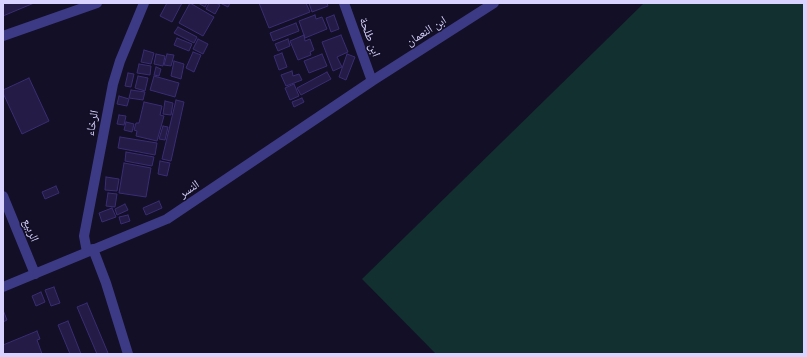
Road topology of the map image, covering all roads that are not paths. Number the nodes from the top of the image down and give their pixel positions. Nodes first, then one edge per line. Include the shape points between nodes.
1 (97, 3) edge
2 (144, 3) edge
3 (344, 3) edge
4 (494, 3) edge
5 (3, 36) edge
6 (372, 81) junction
7 (3, 196) edge
8 (90, 251) junction
9 (35, 274) junction
10 (3, 287) edge
11 (128, 354) edge

1 - 5 street
2 - 8 street, الرخاء via 113,84 85,231 84,241
3 - 6 street, ابن طلحة
4 - 6 street, ابن النعمان
6 - 8 street, النسر via 166,219
7 - 9 street, الربيع
8 - 9 street, النسر
8 - 11 street, الرخاء via 106,283
9 - 10 street, النسر

